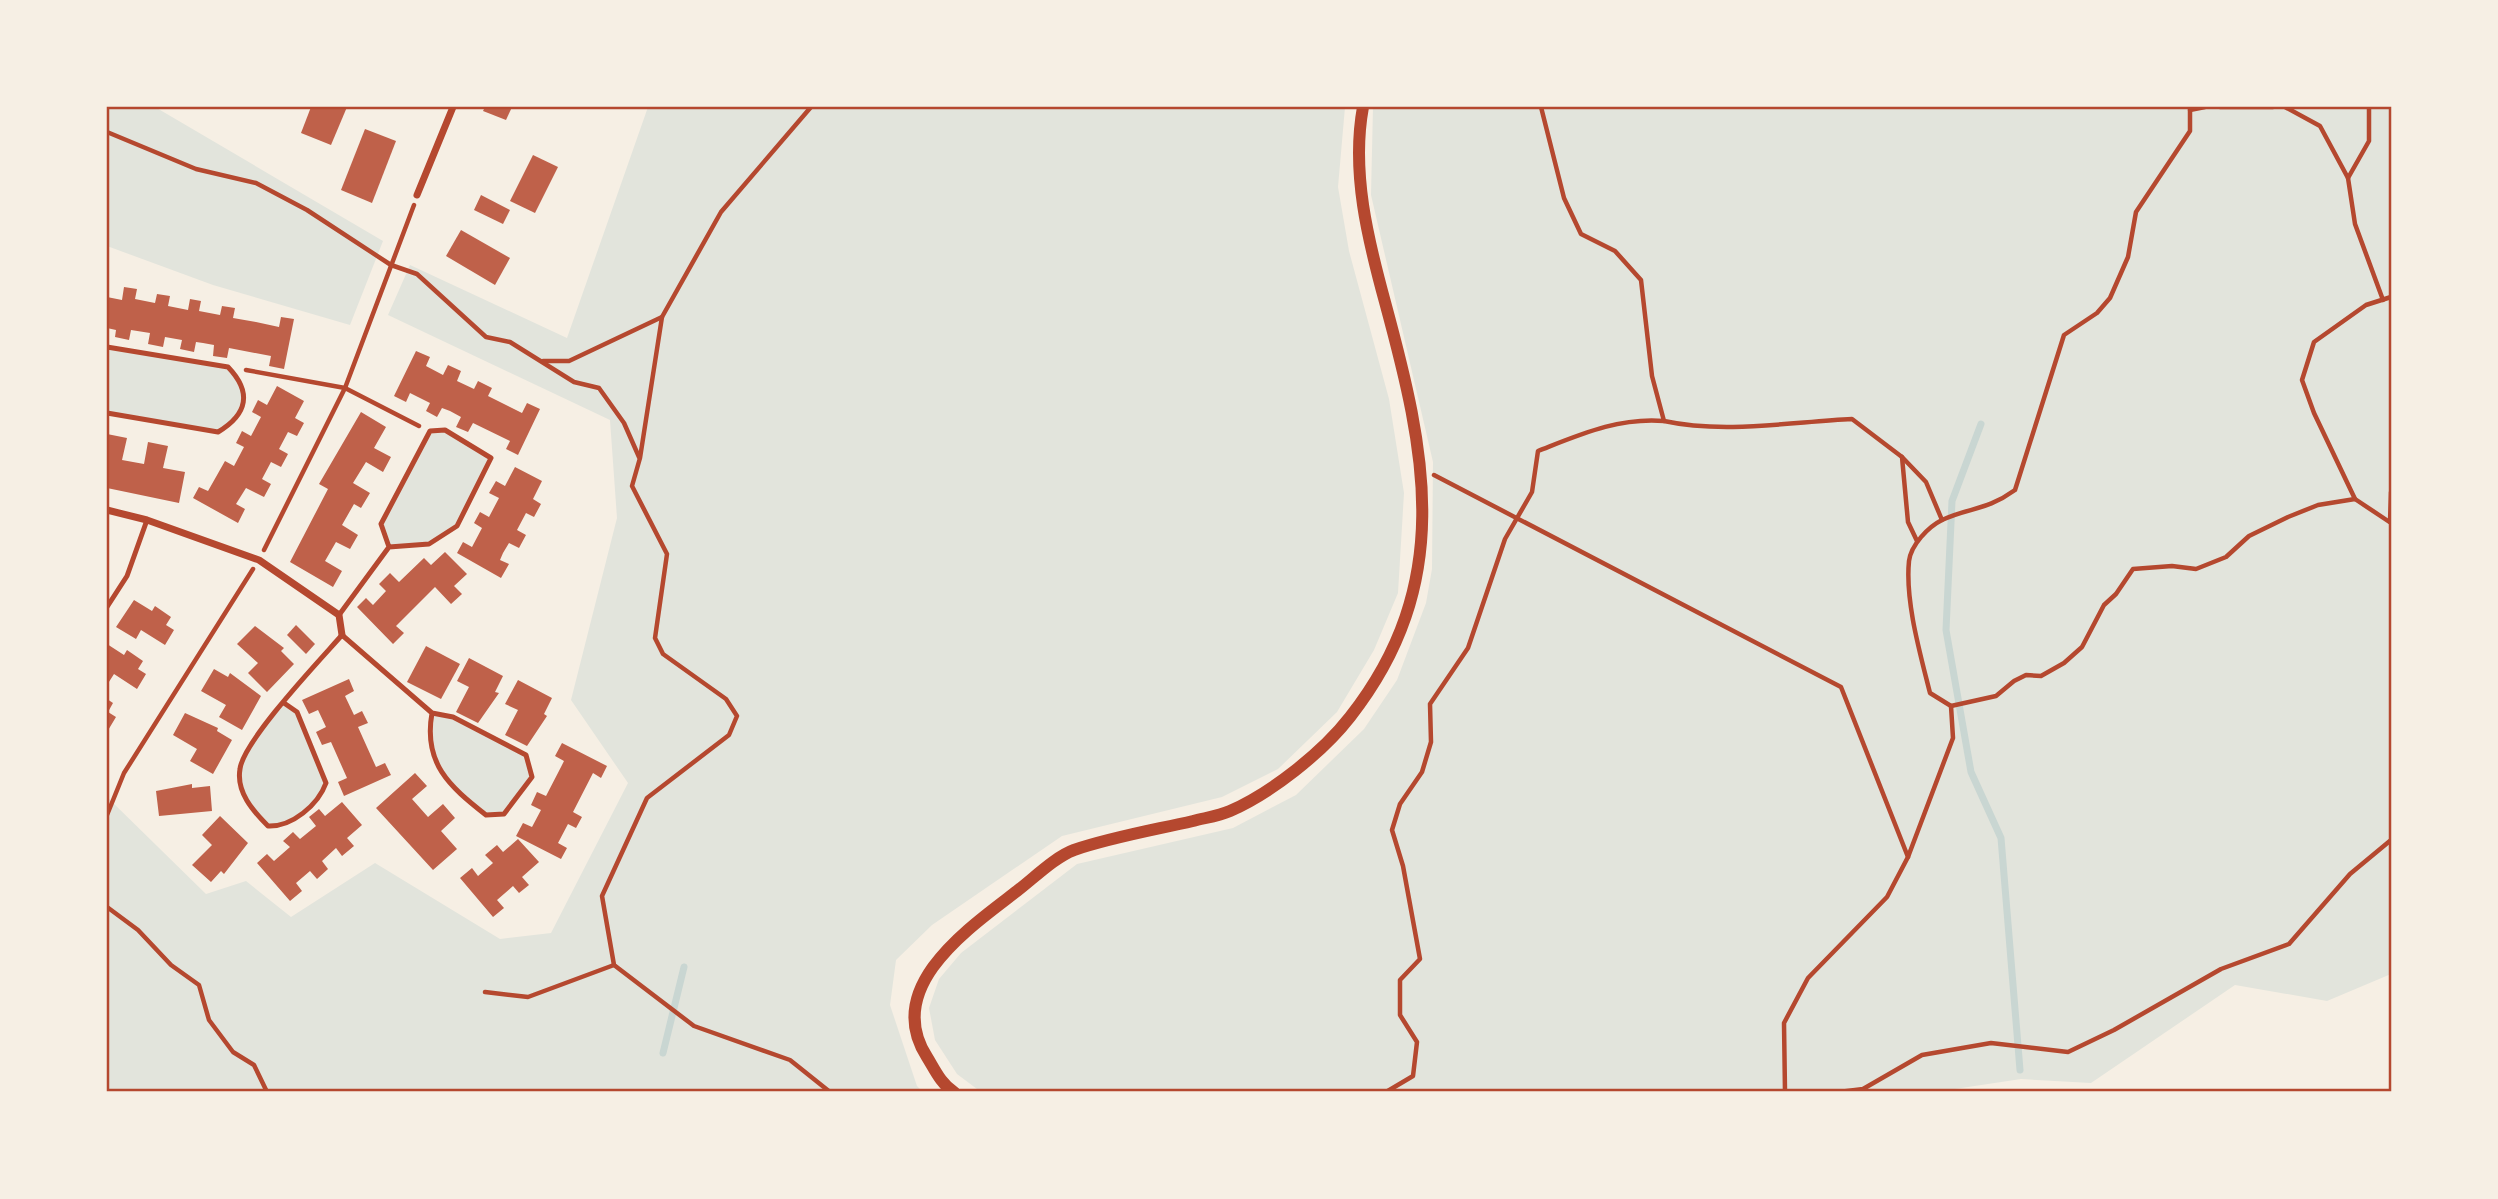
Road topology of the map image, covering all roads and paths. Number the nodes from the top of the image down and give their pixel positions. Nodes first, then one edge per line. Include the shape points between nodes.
1 (453, 107) edge
2 (811, 107) edge
3 (1363, 107) edge
4 (1541, 107) edge
5 (2206, 107) edge
6 (2220, 107) edge
7 (2273, 107) edge
8 (2285, 107) edge
9 (2369, 107) edge
10 (2190, 108) edge
11 (107, 132) edge
12 (2348, 178) junction
13 (417, 195) joint
14 (391, 265) junction
15 (2391, 298) edge
16 (2382, 300) junction
17 (662, 317) junction
18 (107, 347) edge
19 (542, 361) junction
20 (228, 367) junction
21 (345, 388) junction
22 (107, 413) edge
23 (1664, 421) junction
24 (430, 432) junction
25 (1902, 457) junction
26 (640, 458) junction
27 (1421, 468) junction
28 (2391, 492) edge
29 (2356, 499) junction
30 (107, 510) edge
31 (1945, 519) junction
32 (147, 520) junction
33 (2390, 523) edge
34 (1917, 541) junction
35 (389, 547) junction
36 (259, 561) junction
37 (107, 607) edge
38 (338, 615) junction
39 (342, 635) junction
40 (284, 703) junction
41 (1951, 706) junction
42 (432, 713) junction
43 (107, 815) edge
44 (2391, 840) edge
45 (1908, 857) junction
46 (107, 907) edge
47 (614, 965) junction
48 (485, 992) dead end
49 (268, 1092) edge
50 (830, 1092) edge
51 (856, 1092) edge
52 (871, 1092) edge
53 (954, 1092) edge
54 (1386, 1092) edge
55 (1785, 1092) edge
56 (1839, 1092) edge

1 - 13 street
2 - 17 path via 721,212
3 - 27 street via 1360,181 1371,248 1412,401
4 - 23 path via 1564,198 1581,234 1615,251 1641,280 1652,376
5 - 10 path
6 - 7 path
8 - 12 path via 2320,127
9 - 12 path via 2369,141
10 - 31 path via 2190,131 2136,212 2128,257 2110,298 2064,335 2015,490 1996,505
11 - 14 path via 196,169 256,183
12 - 16 path via 2355,224
13 - 14 path
14 - 19 path via 417,274 486,337 510,342
14 - 21 path
15 - 16 path
16 - 29 path via 2366,305 2314,342 2302,380
17 - 19 path via 569,361
17 - 26 path
18 - 20 lane
19 - 26 path via 573,382 599,387 624,423
20 - 21 path
20 - 22 lane via 242,382 245,401 233,423 218,432
21 - 24 path
21 - 36 path
23 - 25 path via 1722,426 1852,419
23 - 54 path via 1608,425 1538,451 1532,492 1505,539 1468,648 1430,704 1430,742 1422,772 1400,804 1392,830 1420,959 1400,980 1401,1015 1417,1042 1413,1076
24 - 35 lane via 381,524
24 - 35 lane via 445,430 491,457 457,526 429,544
25 - 31 path via 1926,482
25 - 34 path via 1908,523
26 - 47 path via 632,486 667,554 655,638 663,653 726,699 737,716 729,736 647,798 602,896
27 - 45 path via 1840,687
27 - 53 street via 1422,534 1413,598 1388,662 1349,719 1288,776 1229,812 1071,851 970,927 927,972 914,1011 921,1048 945,1086
28 - 33 path
29 - 33 path
29 - 41 path via 2318,505 2288,517 2249,536 2226,557 2196,569 2133,569 2104,605 2082,647 2064,663 2041,676 2014,681 1996,696
30 - 32 street
31 - 34 path
32 - 36 street
32 - 37 lane via 127,576
34 - 41 path via 1909,559 1913,622 1930,693
35 - 38 lane
36 - 38 street
36 - 43 path via 124,773
38 - 39 street
39 - 40 lane
39 - 42 lane
40 - 40 lane via 258,733 240,769 247,804 268,826 281,827 320,799 326,783 297,712
41 - 45 path via 1953,738
42 - 42 lane via 428,737 435,764 458,792 486,815 504,814 532,777 526,755 453,717
44 - 56 path via 2350,874 2289,944 2221,969 2068,1052 1991,1043 1922,1055 1863,1089
45 - 55 path via 1887,897 1808,978 1784,1023
46 - 49 path via 199,985 209,1020 233,1052 254,1065
47 - 48 path via 528,997
47 - 50 path via 694,1026 790,1060
51 - 52 path

